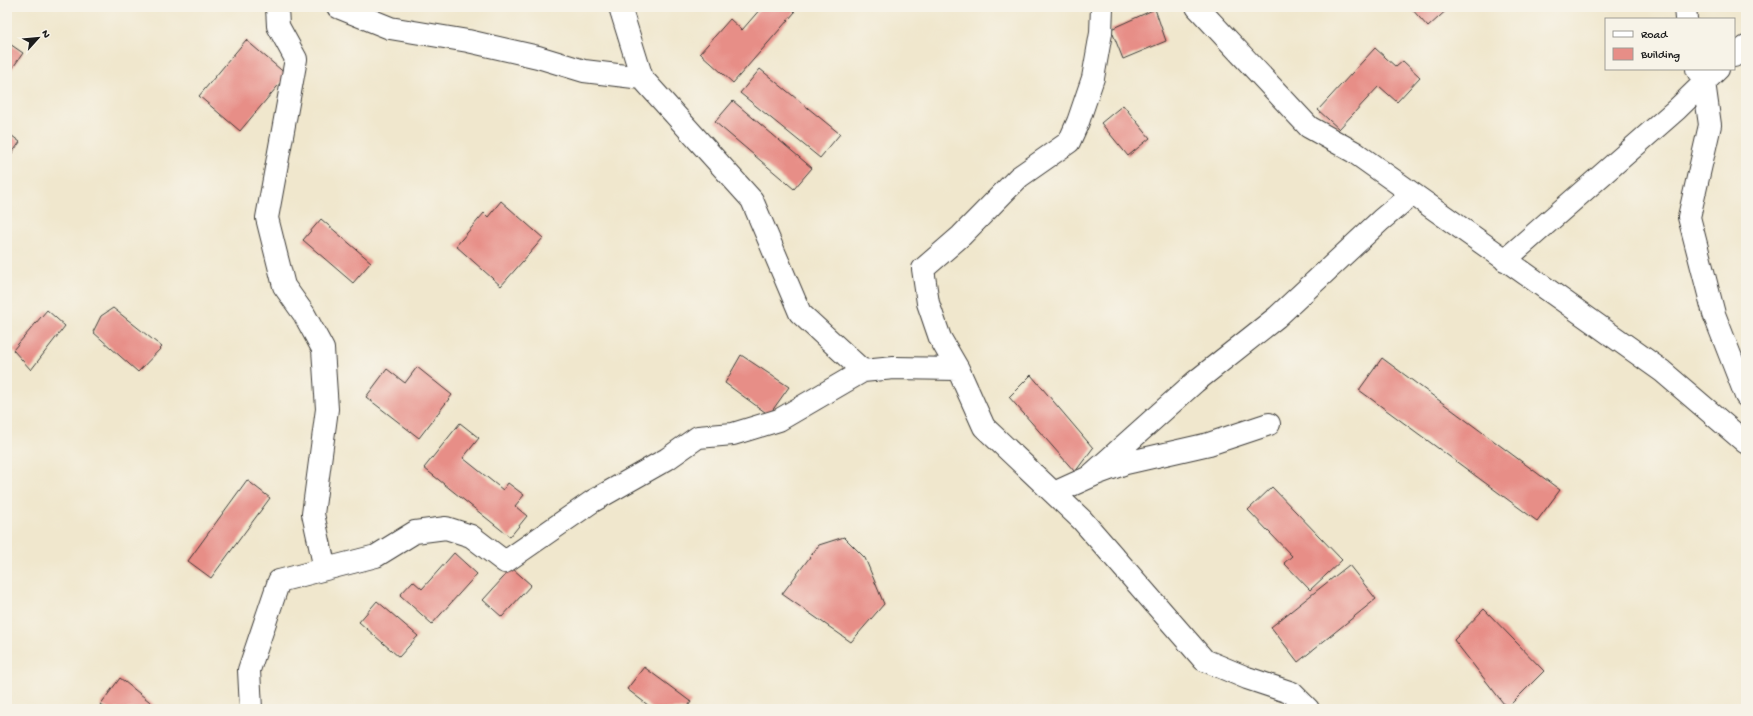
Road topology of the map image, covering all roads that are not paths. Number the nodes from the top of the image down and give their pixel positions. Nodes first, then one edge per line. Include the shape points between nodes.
1 (277, 7) edge
2 (338, 7) edge
3 (620, 7) edge
4 (1102, 7) edge
5 (1197, 7) edge
6 (1685, 7) edge
7 (1686, 18) edge
8 (1746, 47) edge
9 (1735, 55) edge
10 (1706, 73) edge
11 (642, 78) junction
12 (1412, 194) junction
13 (1505, 260) junction
14 (958, 369) junction
15 (863, 371) junction
16 (1746, 396) edge
17 (1269, 424) dead end
18 (1746, 443) edge
19 (1089, 477) junction
20 (1054, 493) junction
21 (279, 581) junction
22 (251, 709) edge
23 (1308, 709) edge

1 - 21 street via 278,26 296,59 267,218 284,286 304,314 323,349 327,409 313,514 325,569
2 - 11 street via 390,28 468,41 538,57 584,71
3 - 11 street
4 - 14 street via 1101,33 1092,78 1069,142 1019,177 961,236 922,269 928,303 940,338
5 - 12 street via 1309,127 1354,152
6 - 7 street
8 - 9 street
10 - 13 street via 1671,114
10 - 16 street via 1710,125 1689,217 1714,314
11 - 15 street via 752,200 800,313
12 - 13 street
12 - 19 street via 1380,220 1277,317 1195,382
13 - 18 street via 1662,371
14 - 15 street via 894,368
14 - 20 street via 984,427
15 - 21 street via 779,420 733,434 698,437 668,459 593,501 504,562 471,536 446,528 414,532 376,556
17 - 19 street via 1209,444 1126,463
19 - 20 street
20 - 23 street via 1082,520 1204,660 1247,678 1292,692
21 - 22 street via 249,670

